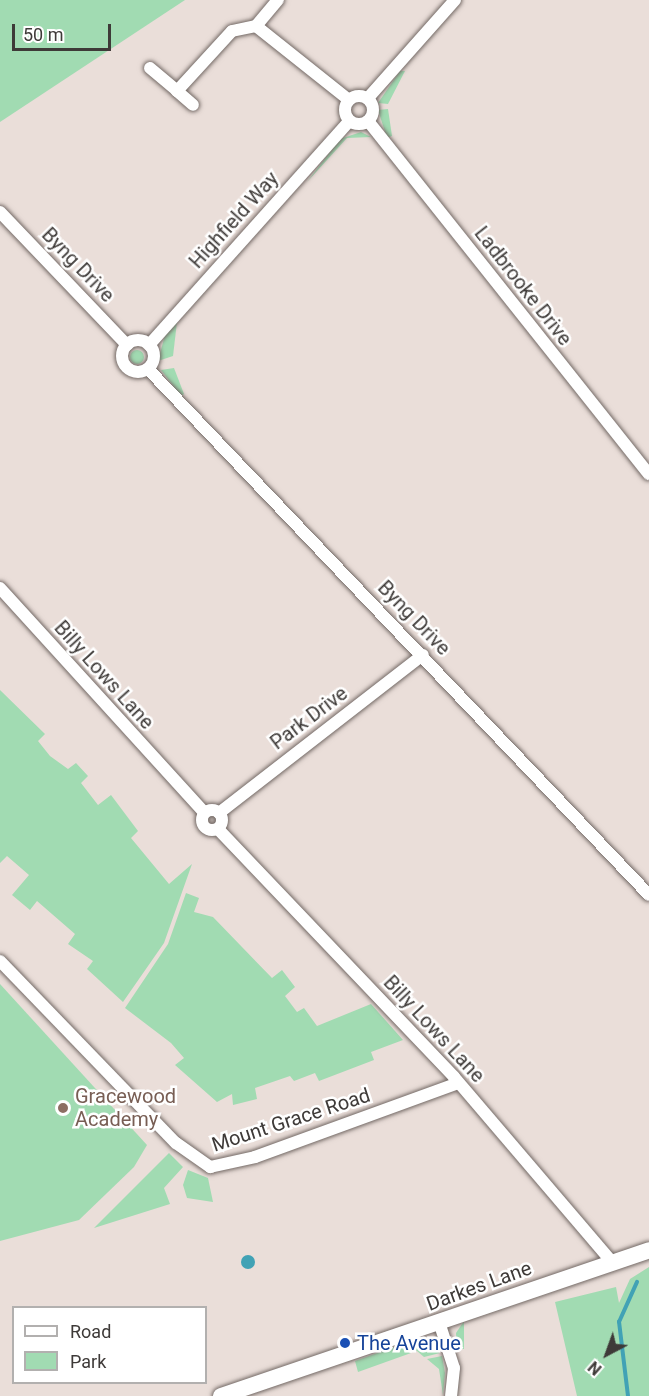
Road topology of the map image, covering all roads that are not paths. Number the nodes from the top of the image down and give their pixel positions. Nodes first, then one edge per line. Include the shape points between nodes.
1 (278, 0) edge
2 (455, 0) edge
3 (256, 26) junction
4 (150, 68) dead end
5 (177, 91) junction
6 (368, 98) junction
7 (349, 100) junction
8 (193, 105) dead end
9 (349, 121) junction
10 (368, 121) junction
11 (0, 212) edge
12 (127, 345) junction
13 (149, 345) junction
14 (148, 369) junction
15 (649, 474) edge
16 (0, 588) edge
17 (423, 656) junction
18 (205, 813) junction
19 (219, 813) junction
20 (218, 829) junction
21 (649, 895) edge
22 (0, 962) edge
23 (458, 1083) junction
24 (649, 1250) edge
25 (612, 1262) junction
26 (440, 1325) junction
27 (221, 1396) edge
28 (451, 1396) edge

1 - 3 street
2 - 6 street
3 - 5 street via 232,32
3 - 7 street
4 - 5 street
5 - 8 street
6 - 7 street
6 - 10 street via 373,108
7 - 9 street via 344,110
9 - 10 street
9 - 13 street, Highfield Way
10 - 15 street, Ladbrooke Drive
11 - 12 street, Byng Drive
12 - 13 street via 136,340
12 - 14 street via 124,365 132,372
13 - 14 street via 154,355
14 - 17 street, Byng Drive
16 - 18 street, Billy Lows Lane
17 - 19 street, Park Drive
17 - 21 street, Byng Drive
18 - 19 street
18 - 20 street, Billy Lows Lane via 204,827
19 - 20 street
20 - 23 street, Billy Lows Lane
22 - 23 street, Mount Grace Road via 176,1143 210,1167 255,1157
23 - 25 street, Billy Lows Lane
24 - 25 street, Darkes Lane
25 - 26 street, Darkes Lane
26 - 27 street, Darkes Lane via 380,1339
26 - 28 street via 454,1368

